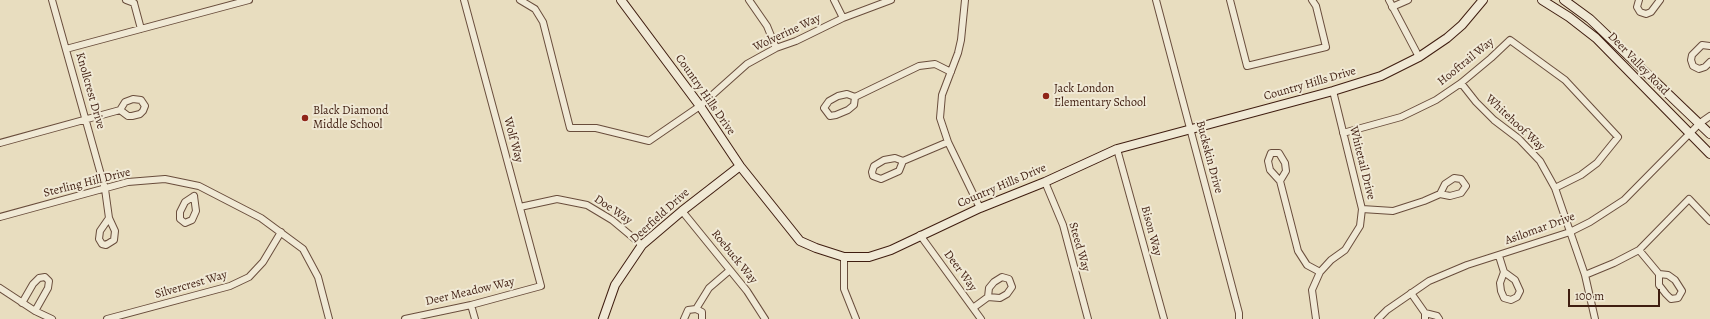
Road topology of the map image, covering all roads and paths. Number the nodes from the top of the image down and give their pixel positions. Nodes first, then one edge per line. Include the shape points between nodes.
1 (52, 0) edge
2 (126, 0) edge
3 (248, 0) edge
4 (464, 0) edge
5 (520, 0) edge
6 (621, 0) edge
7 (749, 0) edge
8 (834, 0) edge
9 (891, 0) edge
10 (965, 0) edge
11 (1156, 0) edge
12 (1230, 0) edge
13 (1312, 0) edge
14 (1389, 0) edge
15 (1408, 0) edge
16 (1483, 0) edge
17 (1542, 0) edge
18 (1564, 0) edge
19 (1639, 0) edge
20 (1660, 0) edge
21 (135, 1) edge
22 (229, 3) edge
23 (1392, 7) junction
24 (843, 18) junction
25 (141, 29) junction
26 (1710, 46) edge
27 (66, 48) junction
28 (776, 48) junction
29 (1419, 57) junction
30 (1710, 62) edge
31 (951, 72) junction
32 (1461, 83) junction
33 (1333, 91) junction
34 (855, 97) junction
35 (700, 106) junction
36 (120, 110) dead end
37 (1710, 116) edge
38 (86, 120) junction
39 (1700, 123) junction
40 (1190, 128) junction
41 (1343, 133) junction
42 (1690, 134) junction
43 (1710, 134) edge
44 (948, 142) junction
45 (0, 143) edge
46 (1117, 149) junction
47 (1710, 154) edge
48 (903, 161) junction
49 (740, 166) junction
50 (1280, 180) dead end
51 (1045, 182) junction
52 (199, 186) junction
53 (1555, 188) junction
54 (105, 189) junction
55 (1440, 194) dead end
56 (194, 196) dead end
57 (520, 207) junction
58 (980, 208) junction
59 (1362, 209) junction
60 (682, 211) junction
61 (0, 217) edge
62 (109, 218) dead end
63 (1710, 221) edge
64 (281, 232) junction
65 (1570, 232) junction
66 (920, 235) junction
67 (642, 246) junction
68 (1638, 250) junction
69 (1499, 256) junction
70 (844, 257) junction
71 (730, 270) junction
72 (1320, 272) junction
73 (1504, 272) dead end
74 (1659, 274) dead end
75 (1585, 275) junction
76 (540, 286) joint
77 (0, 288) edge
78 (1411, 293) junction
79 (988, 297) dead end
80 (22, 302) junction
81 (471, 306) junction
82 (696, 308) junction
83 (973, 308) junction
84 (35, 311) junction
85 (1425, 316) edge
86 (52, 319) edge
87 (107, 319) edge
88 (329, 319) edge
89 (405, 319) edge
90 (475, 319) edge
91 (603, 319) edge
92 (684, 319) edge
93 (702, 319) edge
94 (765, 319) edge
95 (856, 319) edge
96 (981, 319) edge
97 (1088, 319) edge
98 (1164, 319) edge
99 (1239, 319) edge
100 (1316, 319) edge
101 (1378, 319) edge
102 (1439, 319) edge
103 (1595, 319) edge

1 - 27 street, Knollcrest Drive
2 - 21 street
3 - 22 street
4 - 57 street, Wolf Way
5 - 35 street, Wolverine Way via 534,9 543,22 570,128 596,128 649,142
6 - 35 street, Country Hills Drive
7 - 28 street via 767,26
8 - 24 street
9 - 24 street, Wolverine Way
10 - 31 street via 961,40
11 - 40 street, Buckskin Drive
12 - 13 street via 1247,66 1326,47 1316,6
14 - 23 street
15 - 23 street
16 - 29 street, Country Hills Drive via 1462,25
17 - 42 street, Deer Valley Road via 1596,38
18 - 39 street, Deer Valley Road via 1590,19
19 - 20 street via 1640,12 1646,14 1651,12
21 - 25 street
22 - 25 street
23 - 29 street
24 - 28 street, Wolverine Way
25 - 27 street
26 - 30 street via 1702,45 1692,55 1691,60 1693,66 1699,69
27 - 38 street, Knollcrest Drive
28 - 35 street, Wolverine Way via 747,64
29 - 33 street, Country Hills Drive via 1381,76
31 - 34 street via 935,64 919,66
31 - 44 street via 940,107 940,118
32 - 41 street, Hooftrail Way via 1436,100 1401,117
32 - 53 street, Whitehoof Way via 1494,120 1519,139 1540,161
32 - 53 street, Hooftrail Way via 1510,40 1565,80 1618,137 1597,163 1581,175
33 - 40 street, Country Hills Drive
33 - 41 street, Whitetail Drive
34 - 34 street via 847,94 838,96 829,101 824,108 830,116 836,115 854,105
35 - 49 street, Country Hills Drive
36 - 38 street
37 - 39 street, Asilomar Drive
38 - 45 street
38 - 54 street, Knollcrest Drive
39 - 42 street, Asilomar Drive
39 - 43 street, Deer Valley Road
40 - 46 street, Country Hills Drive
40 - 99 street, Buckskin Drive via 1240,313
41 - 59 street, Whitetail Drive
42 - 47 street, Deer Valley Road
42 - 65 street, Asilomar Drive via 1624,200
44 - 48 street
44 - 58 street
46 - 51 street, Country Hills Drive
46 - 98 street, Bison Way
48 - 48 street via 895,158 884,160 874,166 873,176 881,179 899,171
49 - 60 street, Deerfield Drive
49 - 70 street, Country Hills Drive via 800,241
50 - 72 street via 1298,251 1307,265
51 - 58 street, Country Hills Drive
51 - 97 street, Steed Way via 1062,225
52 - 54 street, Sterling Hill Drive via 165,179 128,182
52 - 56 street
52 - 64 street, Sterling Hill Drive via 261,218
53 - 65 street, Whitehoof Way
54 - 61 street, Sterling Hill Drive
54 - 62 street, Knollcrest Drive
55 - 59 street via 1424,202 1393,211
57 - 67 street, Doe Way via 557,199 588,204 612,220
57 - 76 street, Wolf Way
58 - 66 street, Country Hills Drive
59 - 72 street, Whitetail Drive via 1360,226 1353,238 1345,250
60 - 67 street, Deerfield Drive
60 - 71 street, Roebuck Way
63 - 68 street via 1689,199
64 - 87 street, Silvercrest Way via 263,262 249,277 230,286
64 - 88 street, Sterling Hill Drive via 303,249 318,278
65 - 69 street, Asilomar Drive
65 - 75 street, Whitehoof Way
66 - 70 street, Country Hills Drive via 891,250 869,257
66 - 83 street, Deer Way
67 - 91 street, Deerfield Drive via 615,285
68 - 74 street
68 - 75 street
69 - 73 street
69 - 78 street, Asilomar Drive via 1467,265 1428,281
70 - 95 street via 844,289
71 - 82 street via 709,288
71 - 94 street, Roebuck Way
72 - 100 street, Whitetail Drive via 1312,290
75 - 103 street, Whitehoof Way
76 - 81 street, Deer Meadow Way
77 - 80 street
78 - 85 street
78 - 101 street, Asilomar Drive
79 - 83 street
80 - 84 street
80 - 84 street via 33,284 39,278 45,277 49,281 48,288
81 - 89 street, Deer Meadow Way
81 - 90 street
82 - 92 street via 688,310
82 - 93 street via 702,312
83 - 96 street, Deer Way
84 - 86 street
85 - 102 street via 1437,316

